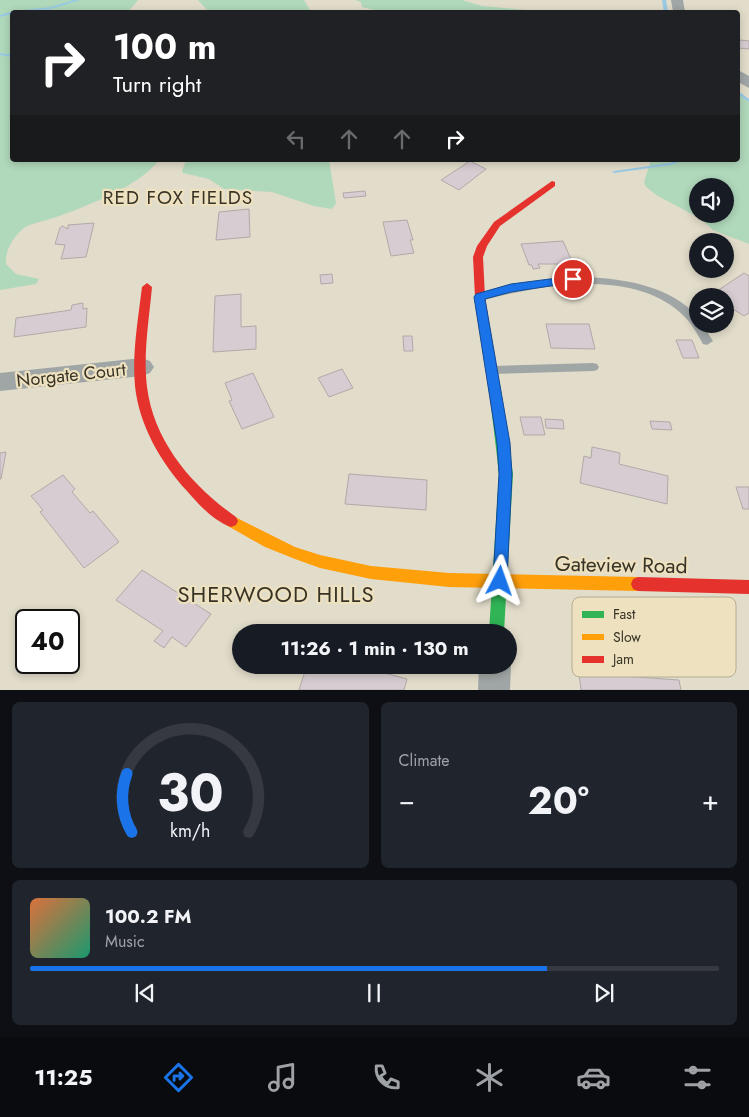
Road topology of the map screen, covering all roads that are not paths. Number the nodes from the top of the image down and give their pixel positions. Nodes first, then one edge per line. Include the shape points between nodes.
1 (552, 184) dead end
2 (147, 287) dead end
3 (480, 297) junction
4 (707, 341) dead end
5 (142, 367) junction
6 (593, 367) dead end
7 (492, 370) junction
8 (0, 382) edge
9 (500, 581) junction
10 (749, 587) edge
11 (497, 624) edge
12 (495, 674) edge
13 (494, 690) edge

1 - 3 street via 503,219 488,235 478,257
2 - 5 street, Gateview Road
3 - 4 lane via 511,288 573,279 605,281 669,299 688,314
3 - 7 street
5 - 8 street, Norgate Court
5 - 9 street, Gateview Road via 142,396 149,420 170,465 215,510 247,531 276,547 356,570 400,576
6 - 7 lane
7 - 9 street via 506,474
9 - 10 street, Gateview Road
9 - 11 street
12 - 13 street

